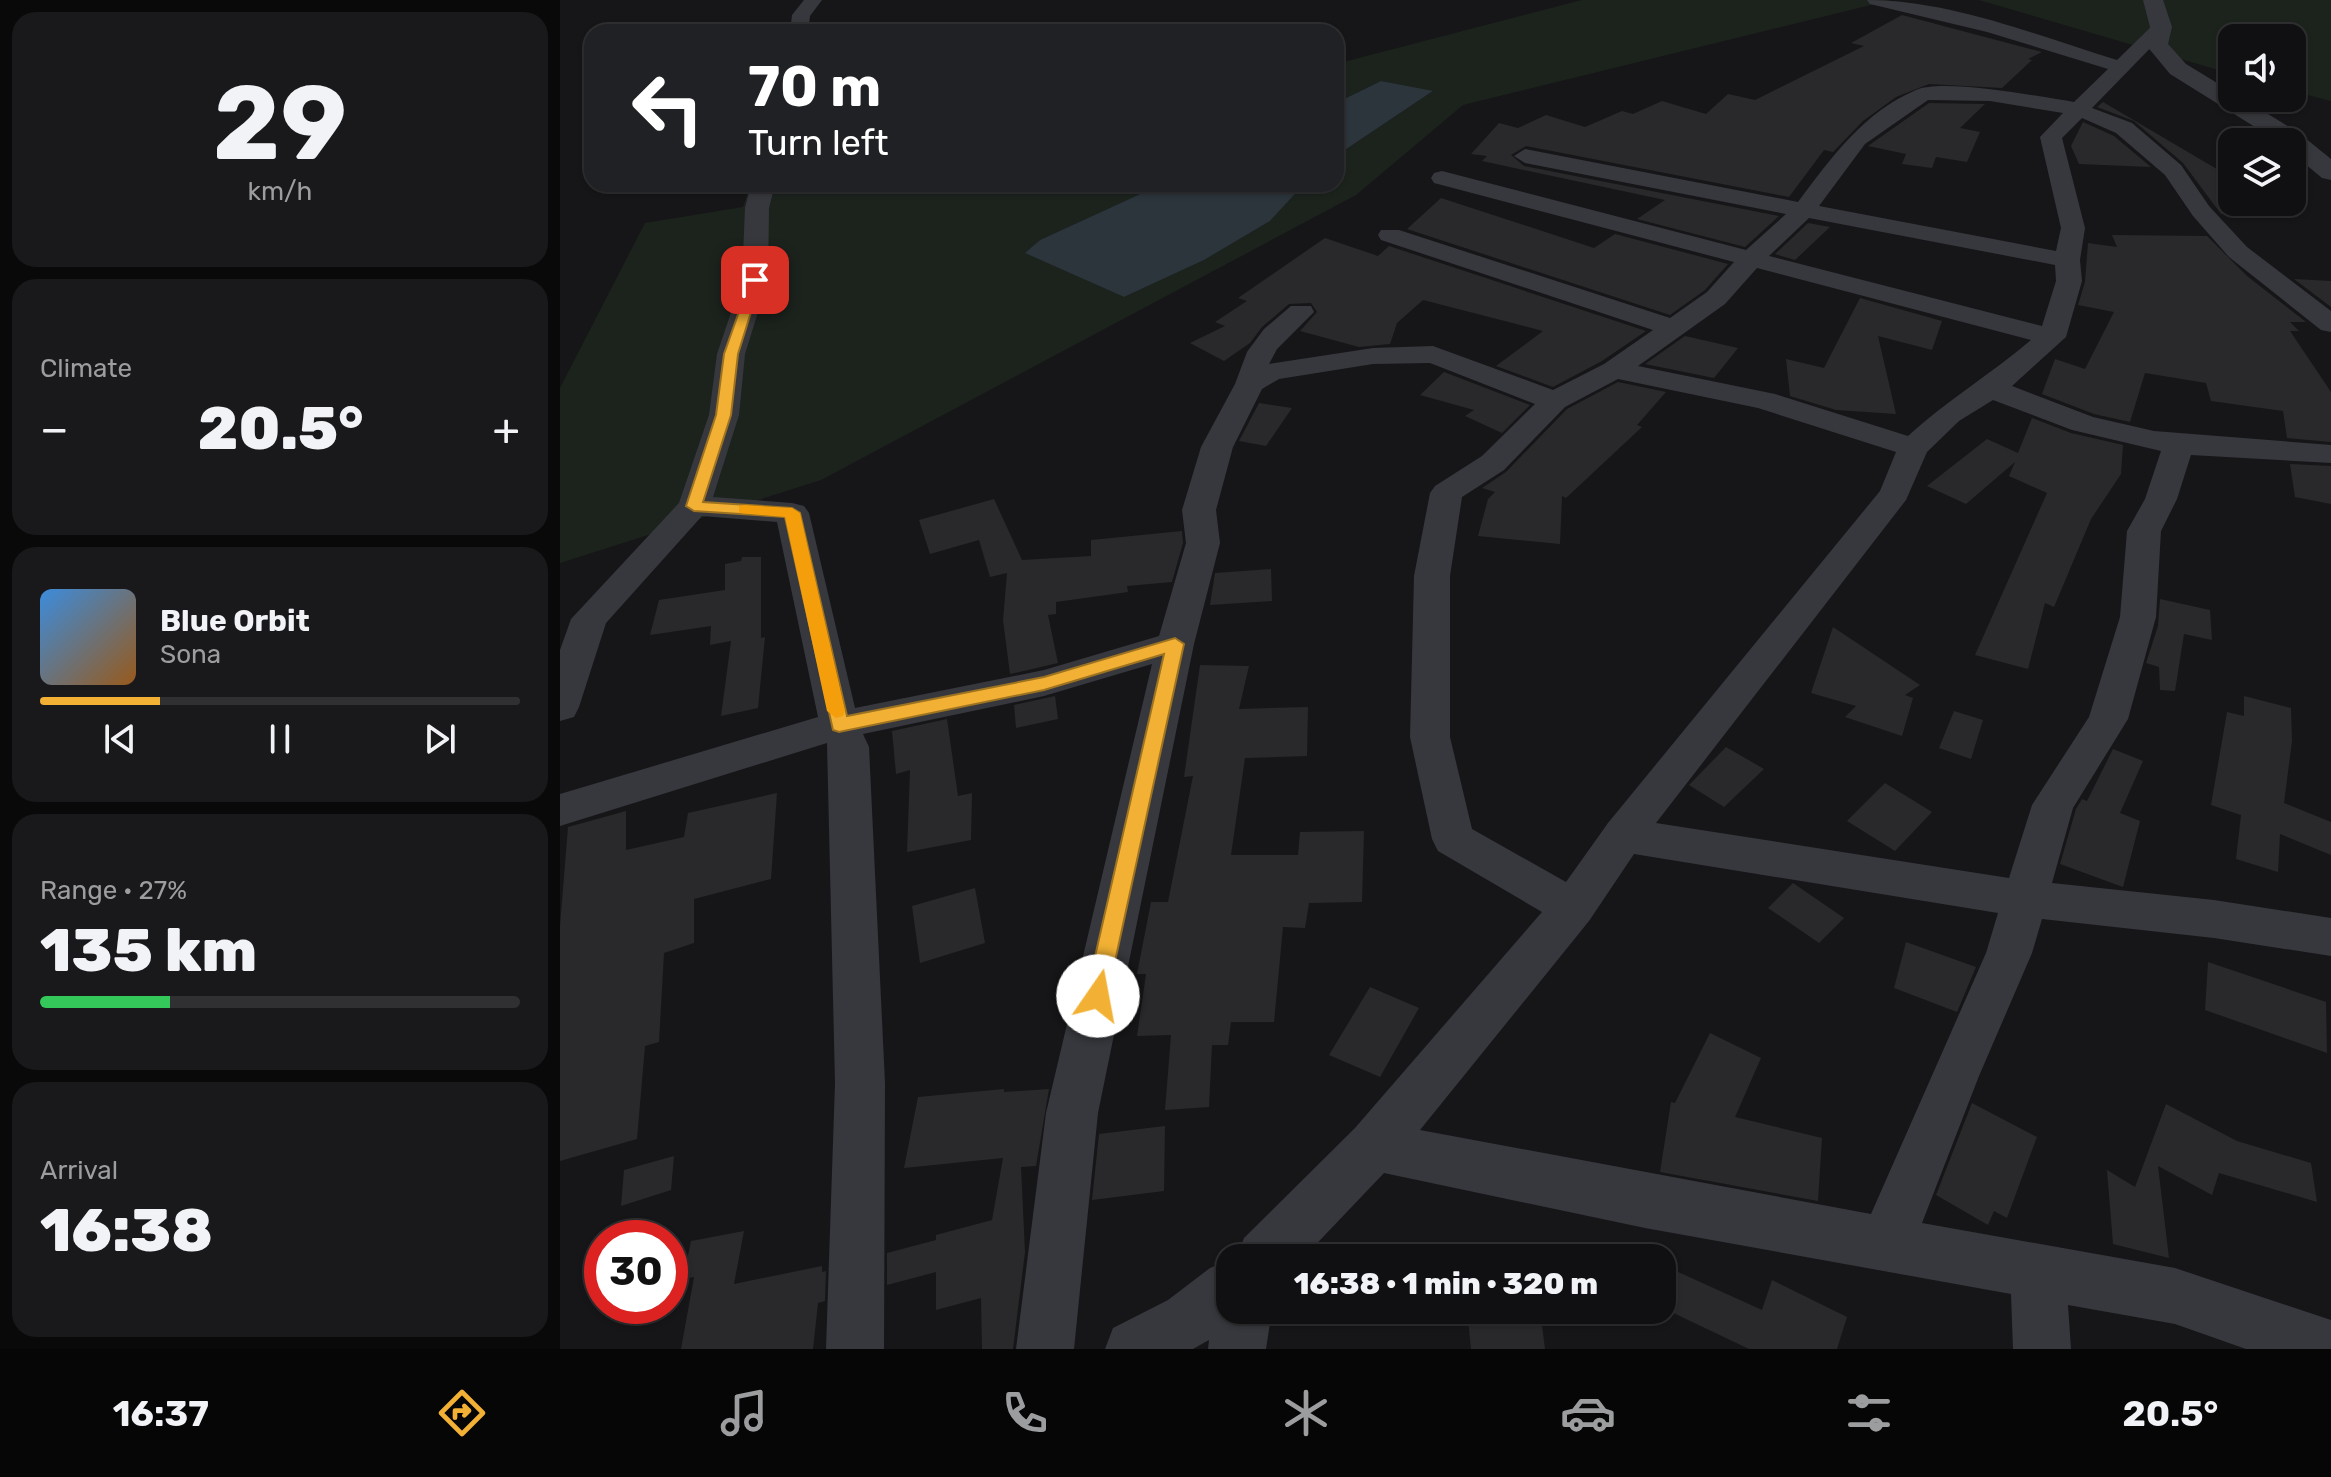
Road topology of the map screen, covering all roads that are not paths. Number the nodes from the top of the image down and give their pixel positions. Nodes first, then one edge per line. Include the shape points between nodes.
1 (813, 0) edge
2 (1876, 0) edge
3 (2157, 14) edge
4 (800, 24) edge
5 (2121, 67) junction
6 (2077, 109) junction
7 (1525, 156) dead end
8 (2331, 172) edge
9 (1442, 178) dead end
10 (761, 192) edge
11 (1804, 210) junction
12 (1390, 235) dead end
13 (1750, 260) junction
14 (2067, 260) junction
15 (1301, 312) dead end
16 (2331, 324) edge
17 (1671, 327) junction
18 (2052, 337) junction
19 (1614, 370) junction
20 (1250, 384) junction
21 (1992, 388) junction
22 (1555, 401) junction
23 (2179, 444) junction
24 (1913, 448) junction
25 (2331, 454) edge
26 (694, 506) junction
27 (1175, 644) junction
28 (560, 707) edge
29 (839, 725) junction
30 (560, 810) edge
31 (1623, 835) junction
32 (2027, 899) junction
33 (1573, 908) junction
34 (2331, 937) edge
35 (1374, 1146) junction
36 (1887, 1243) junction
37 (1278, 1244) edge
38 (2038, 1269) junction
39 (1216, 1299) edge
40 (1241, 1324) edge
41 (855, 1349) edge
42 (1045, 1349) edge
43 (1134, 1349) edge
44 (1237, 1349) edge
45 (2042, 1349) edge
46 (2331, 1349) edge

1 - 4 street
2 - 5 street
3 - 5 street
3 - 8 street via 2157,45 2178,69 2290,138
5 - 6 street
6 - 11 street via 1990,95 1923,94 1857,139
6 - 14 street via 2051,137 2073,228
6 - 16 street via 2124,128 2150,148 2238,252
7 - 11 street
9 - 13 street
10 - 26 street via 755,280 731,354 724,415
11 - 13 street
11 - 14 street
12 - 17 street
13 - 17 street via 1716,298
13 - 18 street
14 - 18 street via 2069,281
15 - 20 street via 1266,341 1252,363
17 - 19 street
18 - 21 street
19 - 22 street
19 - 24 street via 1765,400
20 - 22 street via 1271,372 1373,356 1433,354
20 - 27 street via 1217,447 1199,510 1203,543
21 - 23 street via 2095,429
21 - 24 street via 1948,415
22 - 33 street via 1493,463 1446,493 1432,576 1430,737 1453,839
23 - 25 street
23 - 32 street via 2144,531 2138,617 2108,719 2053,805
24 - 31 street via 1895,493
26 - 28 street via 589,619
26 - 29 street via 792,513
27 - 29 street via 1044,683
27 - 42 street via 1072,1113
29 - 30 street
29 - 41 street via 849,747 856,899 860,1083
31 - 32 street
31 - 33 street
32 - 34 street
32 - 36 street
33 - 35 street
35 - 36 street
35 - 37 street
36 - 38 street
38 - 45 street
38 - 46 street via 2175,1296
39 - 43 street
40 - 44 street

